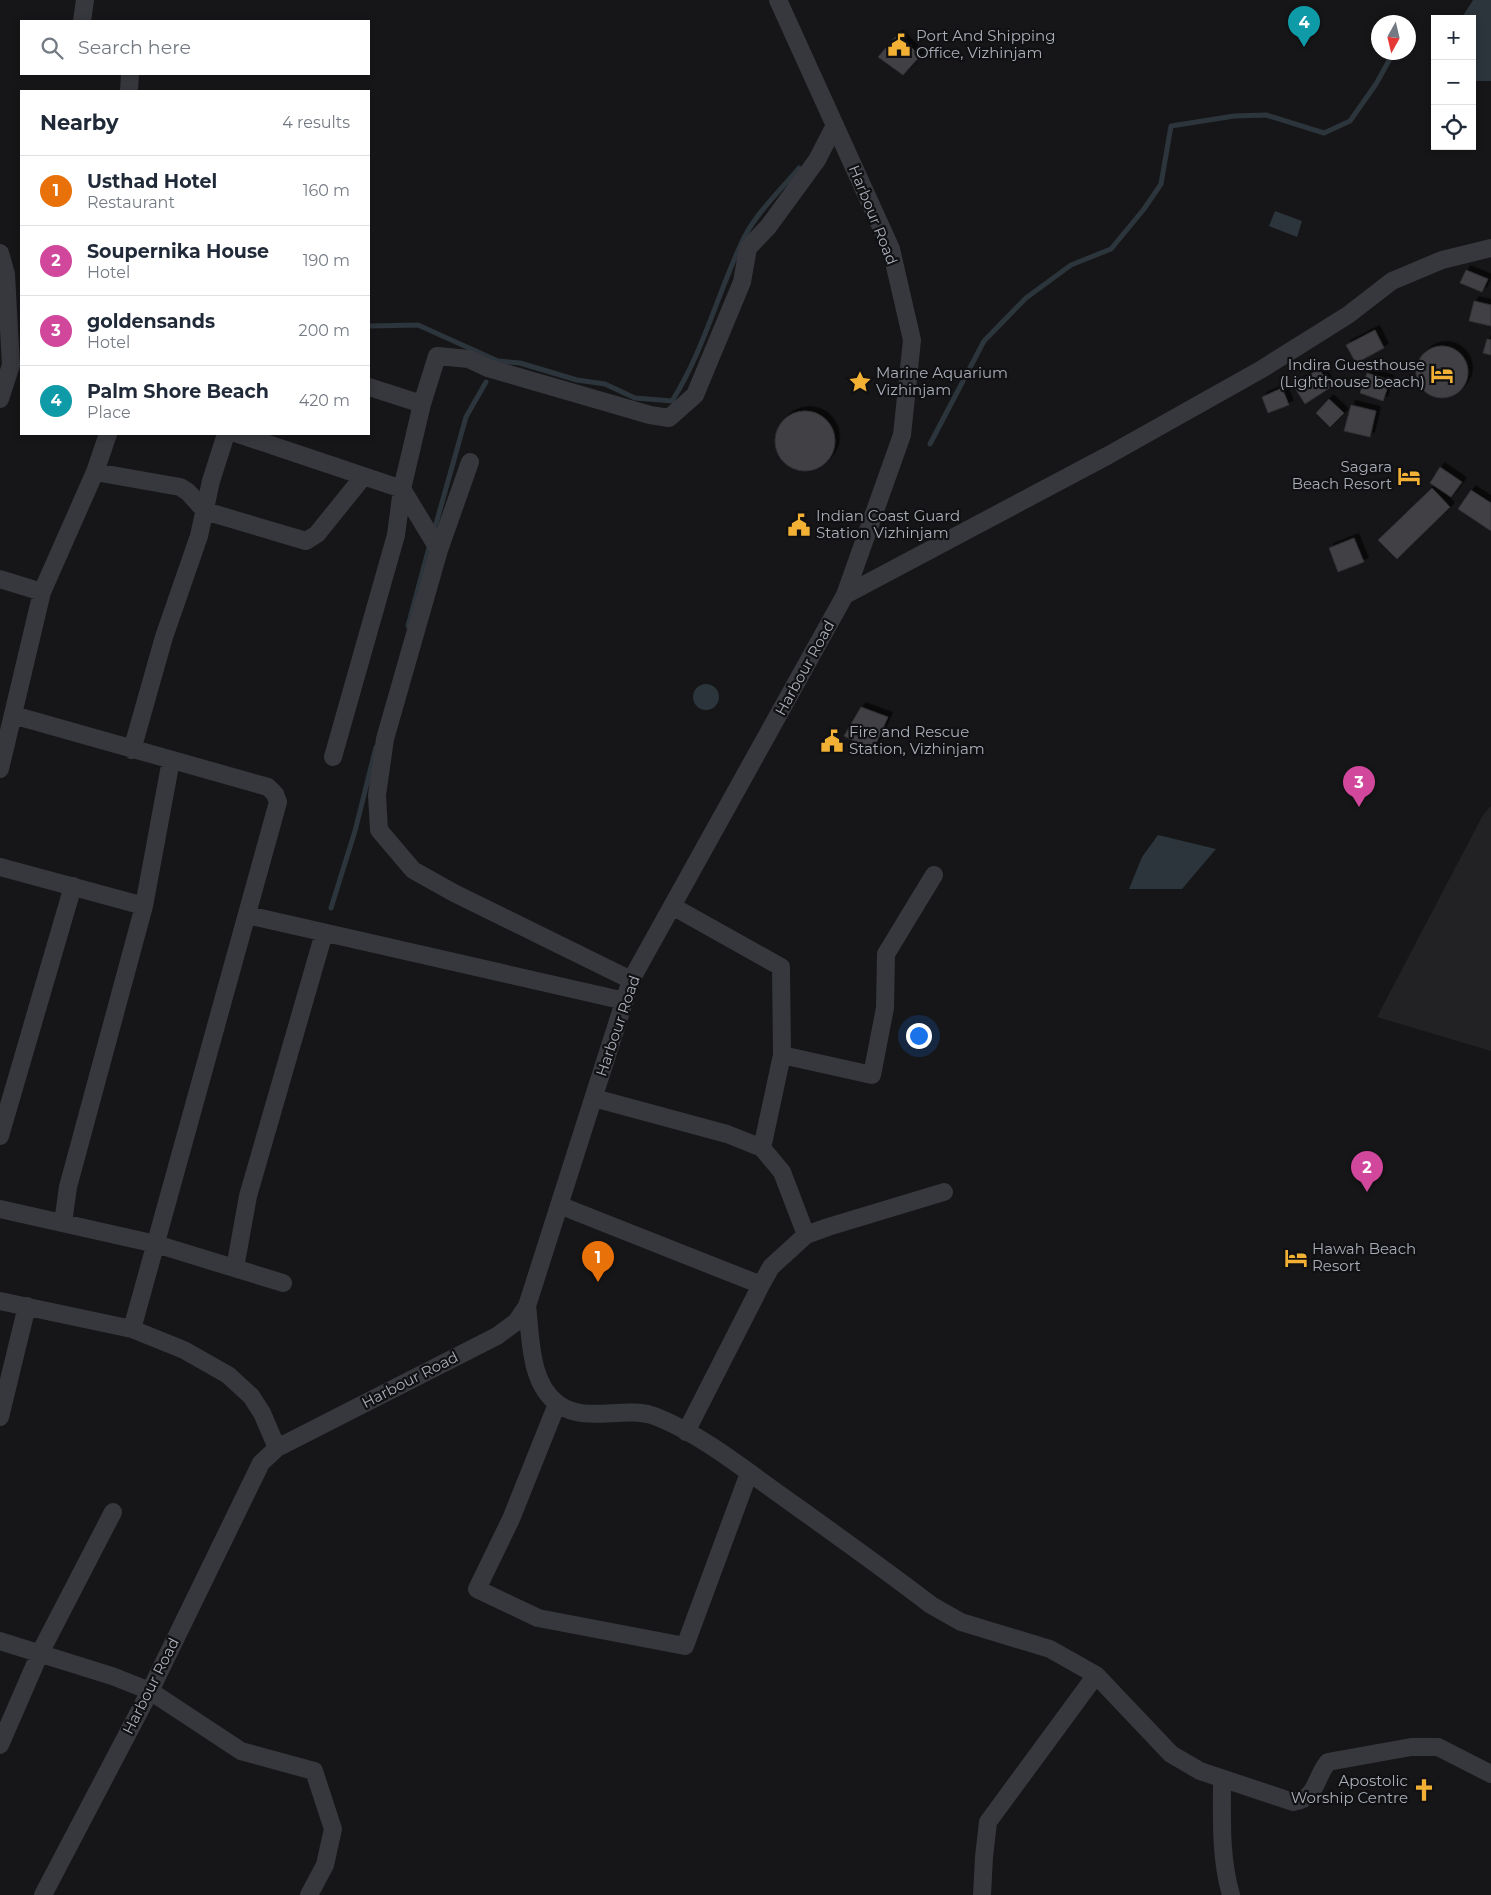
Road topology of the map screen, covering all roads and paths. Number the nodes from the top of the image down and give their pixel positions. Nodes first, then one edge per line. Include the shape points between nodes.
1 (85, 0) edge
2 (778, 0) edge
3 (82, 20) edge
4 (130, 75) edge
5 (130, 90) edge
6 (835, 125) junction
7 (1491, 248) edge
8 (0, 253) edge
9 (11, 365) edge
10 (370, 388) edge
11 (0, 399) edge
12 (422, 404) junction
13 (108, 435) edge
14 (226, 435) edge
15 (241, 435) edge
16 (470, 462) dead end
17 (95, 472) junction
18 (363, 477) junction
19 (402, 490) junction
20 (205, 511) junction
21 (439, 550) junction
22 (0, 579) edge
23 (42, 592) junction
24 (845, 595) junction
25 (13, 715) junction
26 (132, 750) junction
27 (333, 757) dead end
28 (171, 760) junction
29 (0, 769) edge
30 (0, 867) edge
31 (934, 875) dead end
32 (73, 886) junction
33 (144, 906) junction
34 (672, 906) junction
35 (247, 916) junction
36 (324, 933) junction
37 (631, 980) junction
38 (625, 1002) junction
39 (782, 1055) junction
40 (594, 1098) junction
41 (0, 1136) edge
42 (762, 1148) junction
43 (944, 1192) dead end
44 (559, 1205) junction
45 (0, 1209) edge
46 (63, 1223) junction
47 (806, 1236) junction
48 (156, 1244) junction
49 (235, 1268) junction
50 (282, 1283) dead end
51 (761, 1285) junction
52 (0, 1301) edge
53 (27, 1306) junction
54 (527, 1306) junction
55 (132, 1328) junction
56 (557, 1404) junction
57 (0, 1417) edge
58 (686, 1432) junction
59 (278, 1448) junction
60 (750, 1473) junction
61 (113, 1512) dead end
62 (0, 1641) edge
63 (40, 1653) junction
64 (1096, 1675) junction
65 (150, 1691) junction
66 (0, 1745) edge
67 (1491, 1774) edge
68 (1222, 1779) junction
69 (43, 1895) edge
70 (309, 1895) edge
71 (982, 1895) edge
72 (1231, 1895) edge

1 - 3 street
2 - 6 street, Harbour Road
4 - 5 street
6 - 12 street via 817,160 748,248 742,282 695,395 669,418 497,371 469,359 437,356
6 - 24 street, Harbour Road via 891,249 912,340 902,435
7 - 24 street via 1442,260 1392,281 1348,314 1262,369 1107,456
8 - 9 street via 6,274
9 - 11 street
10 - 12 street
12 - 19 street
13 - 17 street
14 - 20 street
15 - 18 street
16 - 21 street
17 - 20 street via 180,487
17 - 23 street
18 - 19 street
18 - 20 street via 317,534 306,541
19 - 21 street
19 - 27 street via 396,535
20 - 26 street
21 - 37 street via 385,739 377,796 379,830 413,870
22 - 23 street
23 - 25 street
24 - 34 street, Harbour Road
25 - 26 street
25 - 29 street
26 - 28 street
28 - 33 street
28 - 35 street via 268,787 275,794 278,802
30 - 32 street
31 - 39 street via 886,954 885,1008 872,1075
32 - 33 street
32 - 41 street
33 - 46 street via 68,1187
34 - 37 street, Harbour Road
34 - 39 street via 781,966
35 - 36 street
35 - 48 street
36 - 38 street
36 - 49 street via 248,1196
37 - 38 street, Harbour Road
38 - 40 street, Harbour Road
39 - 42 street
40 - 42 street via 727,1134
40 - 44 street, Harbour Road
42 - 47 street via 782,1172
43 - 47 street
44 - 51 street
44 - 54 street, Harbour Road
45 - 46 street
46 - 48 street
47 - 51 street via 771,1267
48 - 49 street
48 - 55 street
49 - 50 street
51 - 58 street
52 - 53 street
53 - 55 street
53 - 57 street
54 - 56 street via 535,1368 543,1388
54 - 59 street, Harbour Road via 516,1322 497,1336
55 - 59 street via 184,1350 228,1375 251,1396
56 - 58 street via 574,1412 627,1411 656,1416
56 - 60 street via 511,1519 477,1589 538,1618 685,1646
58 - 60 street
59 - 65 street, Harbour Road via 261,1464
60 - 64 street via 931,1605 961,1622 1050,1649
61 - 63 street
62 - 63 street
63 - 65 street
63 - 66 street
64 - 68 street via 1171,1754 1200,1771
64 - 71 street via 988,1822
65 - 69 street, Harbour Road
65 - 70 street via 241,1751 314,1771 333,1828 325,1865
67 - 68 street via 1438,1748 1411,1747 1328,1762 1310,1796 1293,1802
68 - 72 street via 1222,1848

